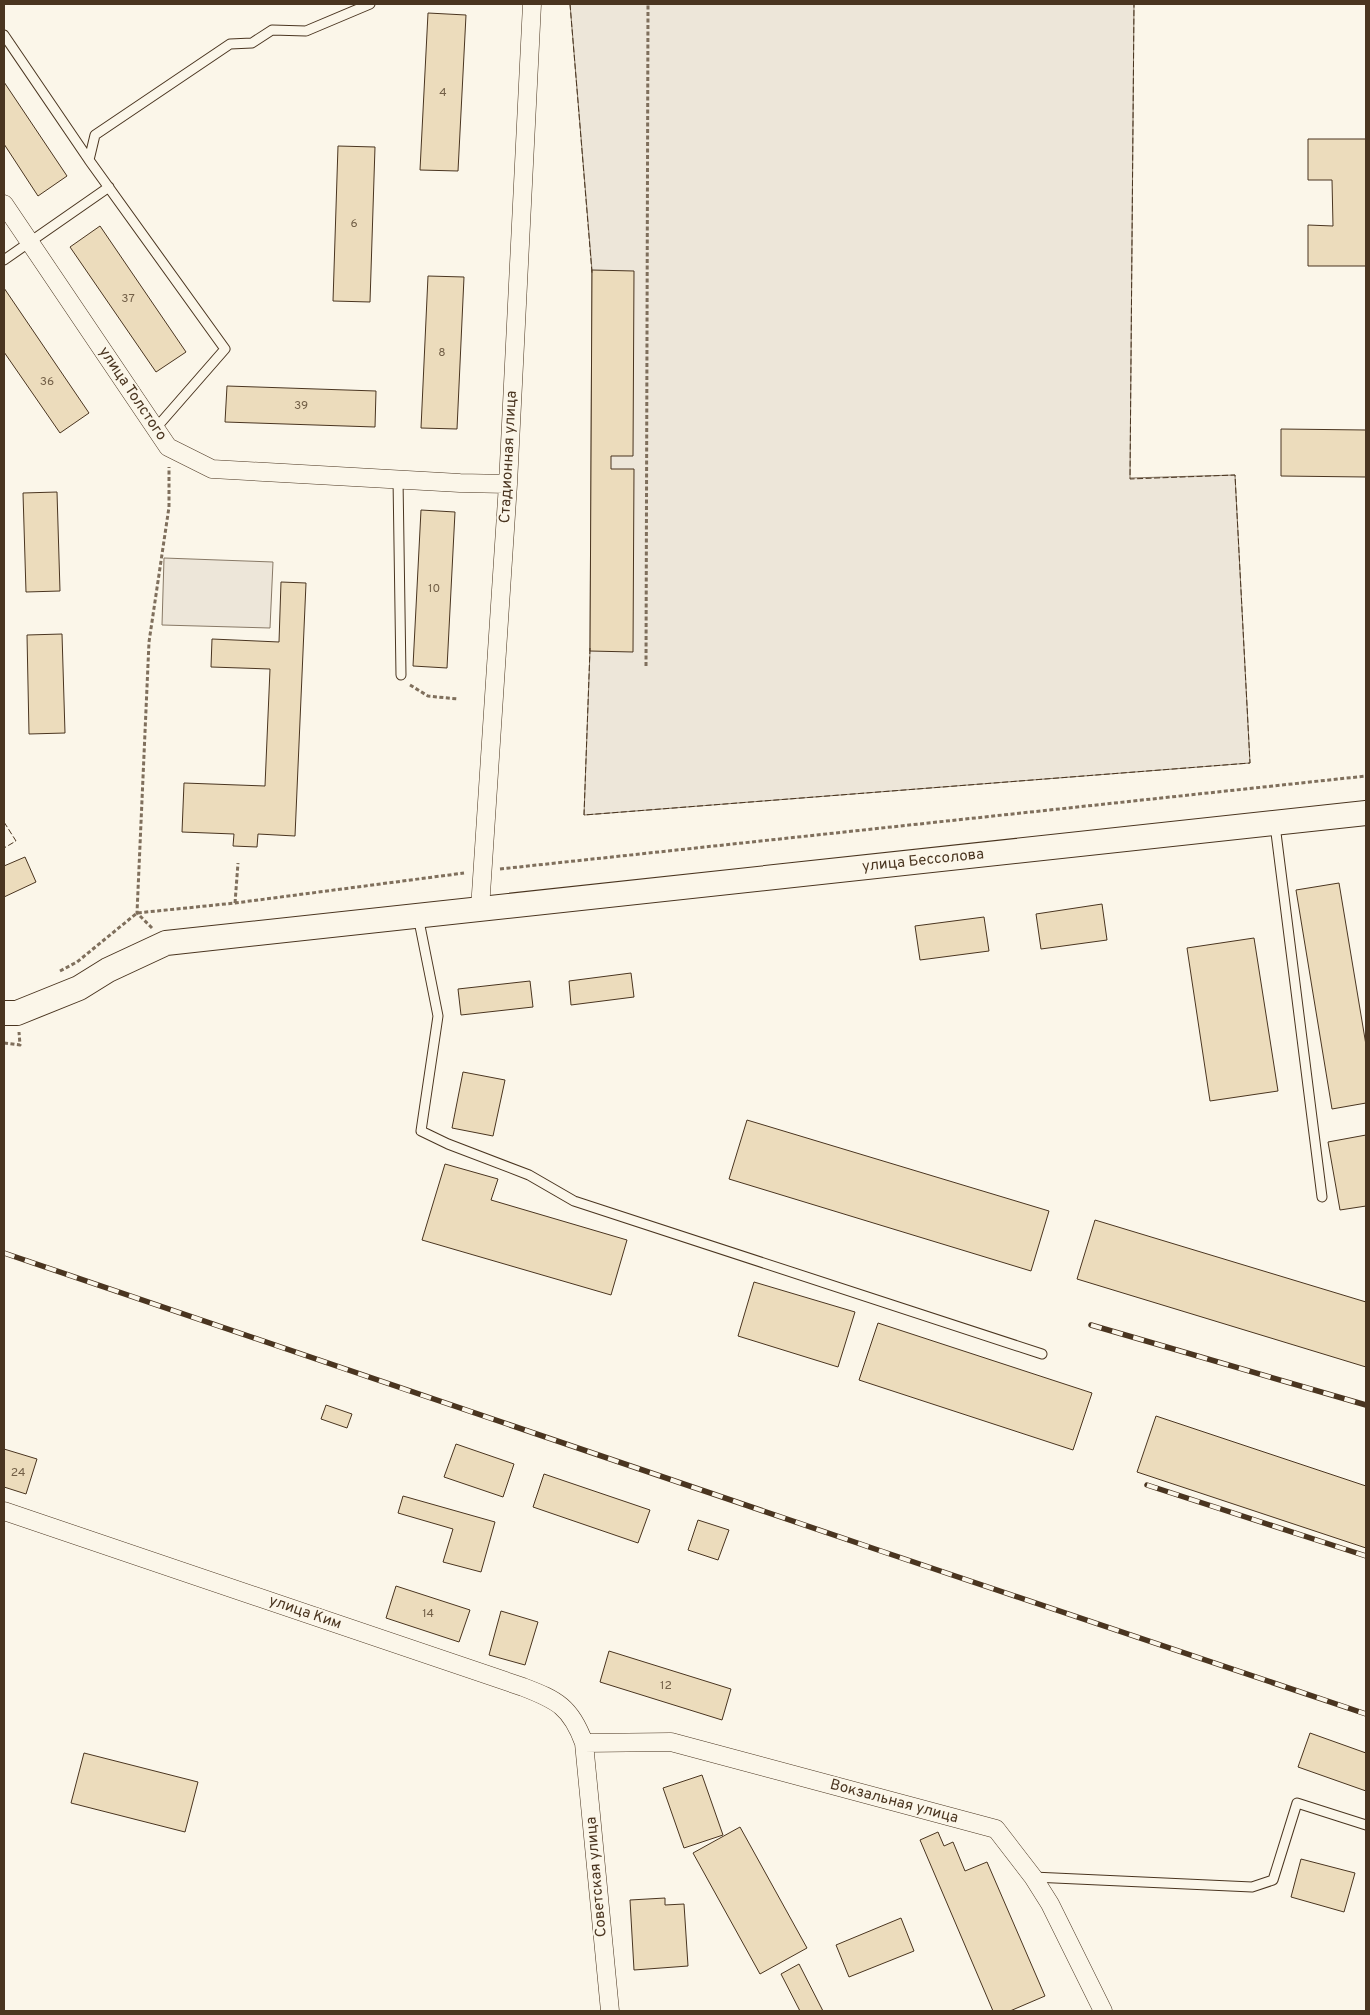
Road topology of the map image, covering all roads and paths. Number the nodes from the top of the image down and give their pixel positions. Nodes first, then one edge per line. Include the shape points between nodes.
1 (370, 4) edge
2 (532, 4) edge
3 (648, 4) edge
4 (4, 34) edge
5 (89, 160) junction
6 (109, 188) junction
7 (4, 204) edge
8 (30, 242) junction
9 (4, 260) edge
10 (156, 428) junction
11 (168, 447) junction
12 (398, 479) junction
13 (508, 484) junction
14 (646, 666) dead end
15 (402, 675) joint
16 (458, 699) dead end
17 (1366, 776) edge
18 (1366, 813) edge
19 (1275, 823) junction
20 (238, 863) dead end
21 (482, 871) junction
22 (235, 902) junction
23 (480, 909) junction
24 (137, 913) junction
25 (418, 916) junction
26 (166, 943) junction
27 (54, 974) dead end
28 (4, 1013) edge
29 (1322, 1197) dead end
30 (1042, 1354) dead end
31 (4, 1511) edge
32 (584, 1743) junction
33 (1366, 1825) edge
34 (1034, 1878) junction
35 (610, 2011) edge
36 (1103, 2011) edge

1 - 5 lane via 306,31 272,30 252,43 230,44 95,135
2 - 13 street, Стадионная улица
3 - 14 path
4 - 5 lane
5 - 6 lane
6 - 8 lane
6 - 10 lane via 225,349
7 - 8 street, улица Толстого
8 - 9 lane
8 - 10 street, улица Толстого
10 - 11 street, улица Толстого
11 - 12 street, улица Толстого via 212,469
11 - 24 path via 169,508 149,642
12 - 13 street, улица Толстого
12 - 15 lane
13 - 21 street, Стадионная улица
15 - 16 path via 411,686 428,696
17 - 21 path
18 - 19 main road, улица Бессолова
19 - 23 main road, улица Бессолова
19 - 29 lane
20 - 22 path
21 - 22 path
21 - 23 street, Стадионная улица
22 - 24 path
23 - 25 main road, улица Бессолова
24 - 26 path
24 - 27 path via 77,962
25 - 26 main road, улица Бессолова
25 - 30 lane via 438,1016 421,1131 529,1175 574,1201
26 - 28 main road, улица Бессолова via 108,970 79,988 17,1013
31 - 32 street, улица Ким via 548,1696 572,1717
32 - 34 street, Вокзальная улица via 671,1742 996,1829
32 - 35 street, Советская улица
33 - 34 lane via 1297,1803 1273,1880 1252,1887
34 - 36 street, Вокзальная улица

